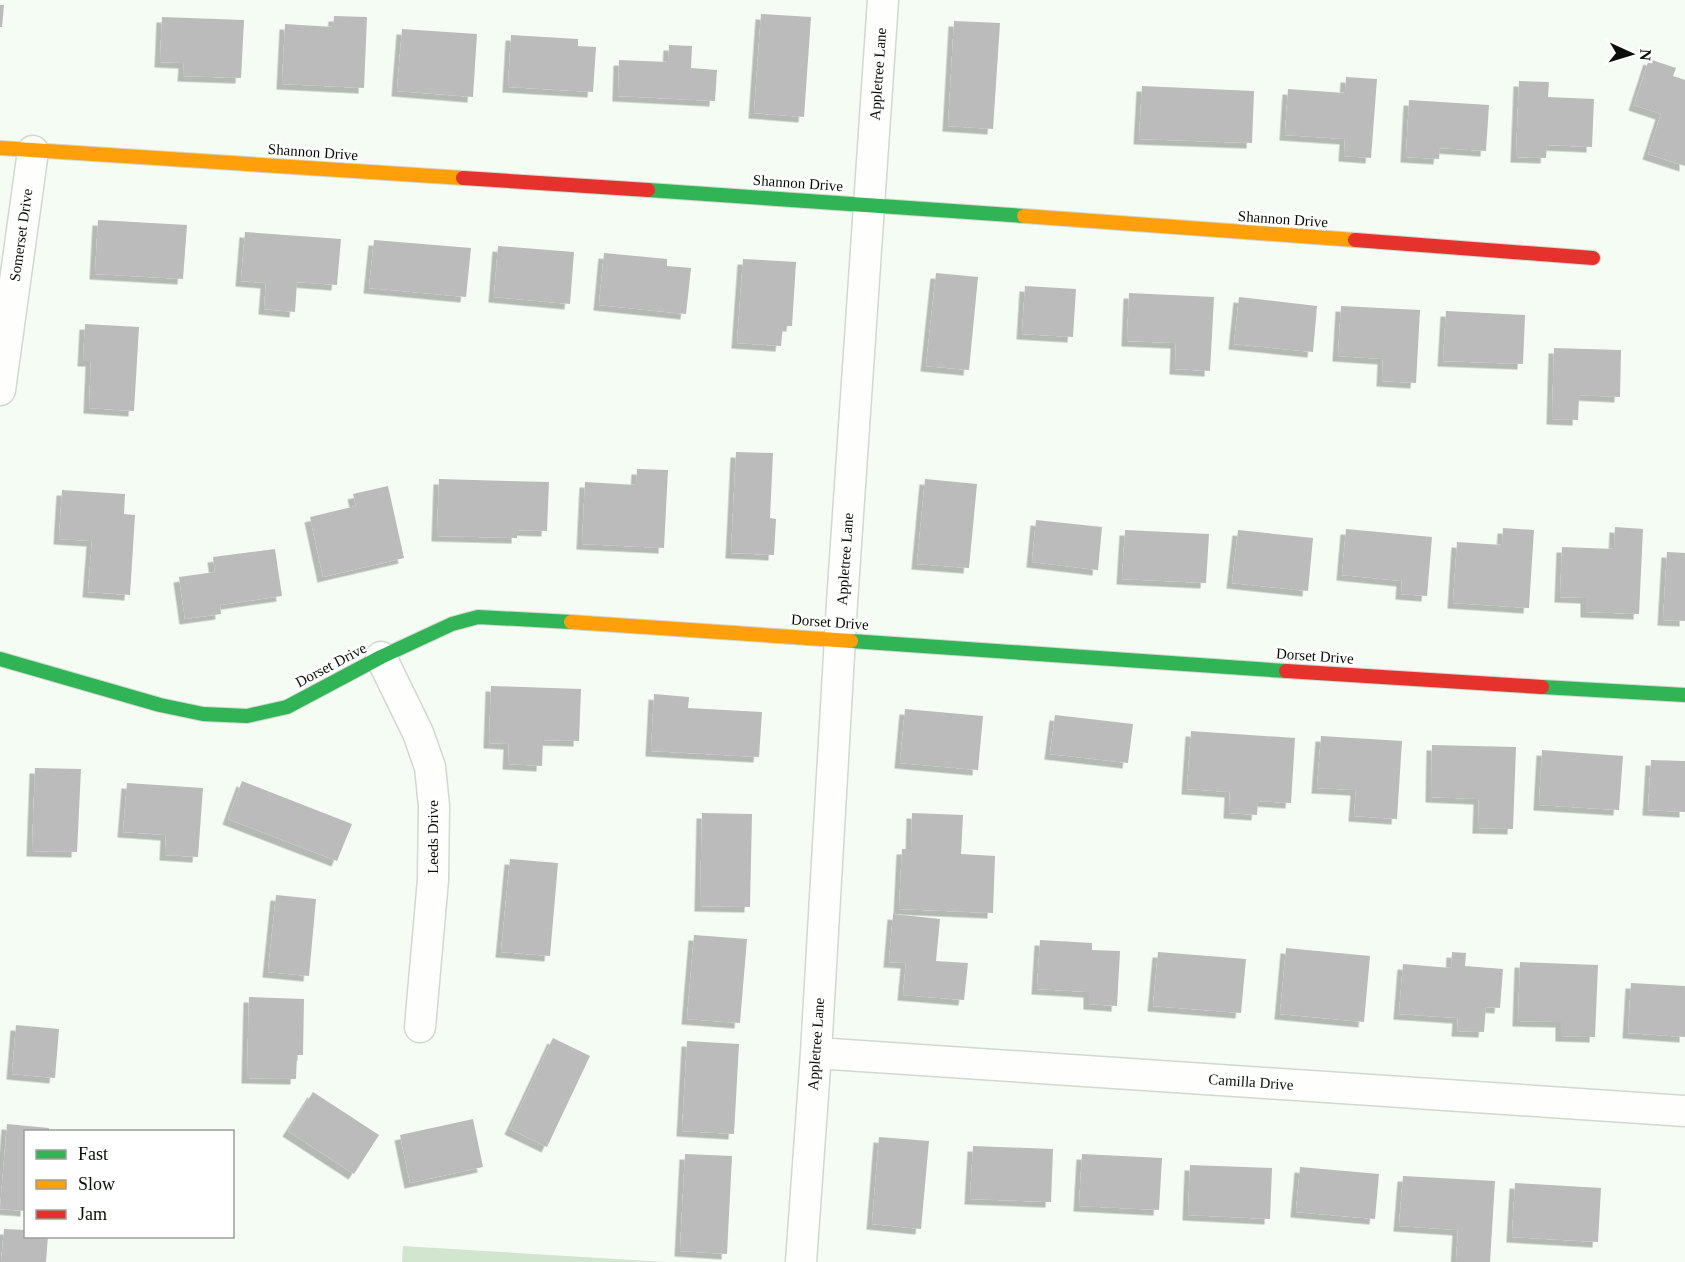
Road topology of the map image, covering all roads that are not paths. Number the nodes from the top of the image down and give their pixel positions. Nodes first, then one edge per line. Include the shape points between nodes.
1 (883, 0) edge
2 (0, 148) edge
3 (33, 151) junction
4 (868, 204) junction
5 (1593, 258) dead end
6 (0, 390) edge
7 (840, 639) junction
8 (381, 657) junction
9 (0, 659) edge
10 (1685, 695) edge
11 (420, 1027) dead end
12 (816, 1053) junction
13 (1685, 1111) edge
14 (801, 1262) edge

1 - 4 street, Appletree Lane
2 - 3 street, Shannon Drive
3 - 4 street, Shannon Drive
3 - 6 street, Somerset Drive
4 - 5 street, Shannon Drive
4 - 7 street, Appletree Lane
7 - 8 street, Dorset Drive via 477,617 452,624
7 - 10 street, Dorset Drive
7 - 12 street, Appletree Lane
8 - 9 street, Dorset Drive via 287,707 247,716 203,714 160,705
8 - 11 street, Leeds Drive via 430,767 433,880
12 - 13 street, Camilla Drive
12 - 14 street, Appletree Lane

